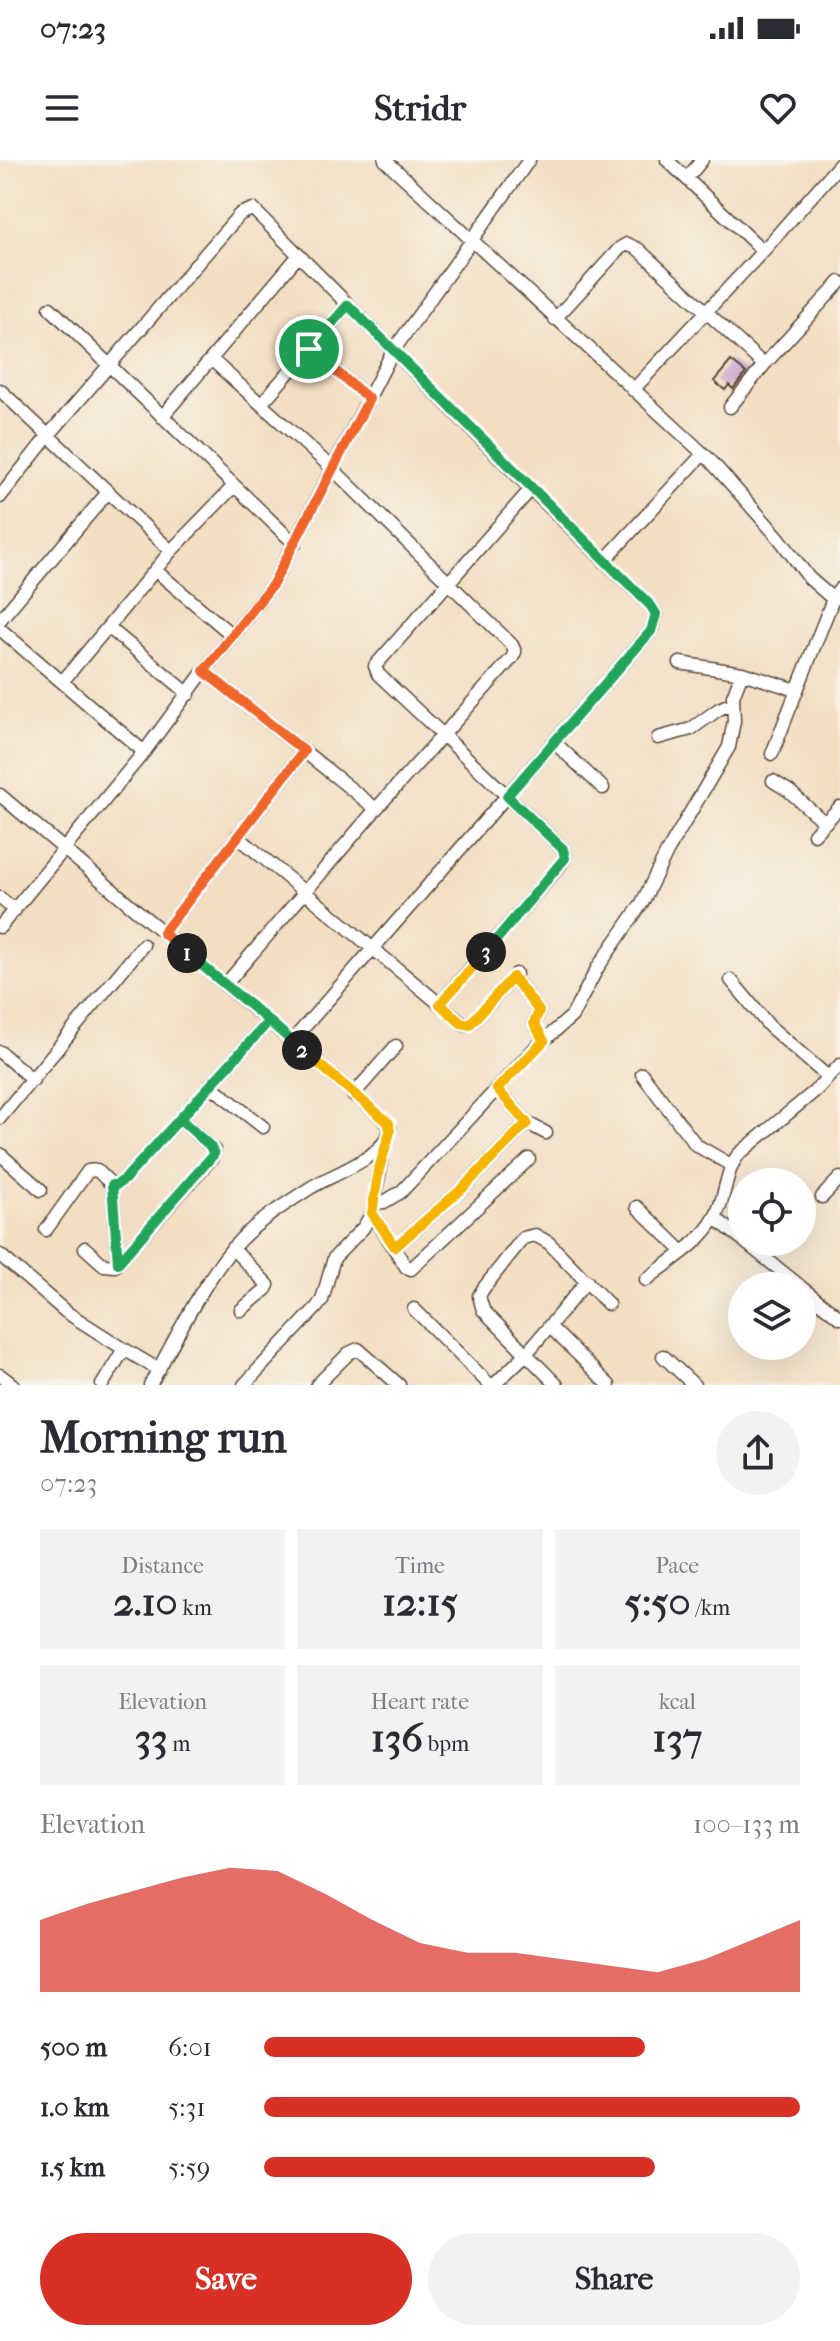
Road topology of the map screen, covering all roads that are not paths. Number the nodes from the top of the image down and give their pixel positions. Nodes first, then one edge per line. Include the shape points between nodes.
1 (385, 160) edge
2 (529, 160) edge
3 (667, 160) edge
4 (702, 160) edge
5 (840, 164) edge
6 (688, 177) junction
7 (470, 241) junction
8 (763, 251) junction
9 (299, 255) junction
10 (840, 282) edge
11 (348, 305) junction
12 (50, 308) dead end
13 (705, 313) junction
14 (555, 319) junction
15 (309, 349) junction
16 (393, 351) junction
17 (212, 360) junction
18 (764, 365) junction
19 (108, 367) junction
20 (0, 390) edge
21 (633, 390) junction
22 (369, 399) junction
23 (261, 404) junction
24 (730, 407) dead end
25 (162, 417) junction
26 (48, 436) junction
27 (703, 454) junction
28 (334, 470) junction
29 (234, 486) junction
30 (531, 489) junction
31 (108, 492) junction
32 (0, 497) edge
33 (295, 544) junction
34 (171, 551) junction
35 (604, 561) junction
36 (155, 570) junction
37 (449, 585) junction
38 (837, 594) edge
39 (0, 620) edge
40 (108, 627) junction
41 (0, 629) edge
42 (232, 635) junction
43 (680, 663) dead end
44 (204, 671) junction
45 (742, 673) junction
46 (62, 682) junction
47 (797, 690) junction
48 (189, 694) junction
49 (733, 703) junction
50 (443, 735) junction
51 (658, 738) dead end
52 (555, 743) junction
53 (304, 751) junction
54 (144, 752) junction
55 (772, 754) dead end
56 (773, 781) dead end
57 (603, 788) dead end
58 (0, 795) edge
59 (507, 796) junction
60 (840, 807) edge
61 (376, 809) junction
62 (825, 823) junction
63 (814, 834) dead end
64 (237, 836) junction
65 (65, 851) junction
66 (306, 892) junction
67 (0, 898) edge
68 (15, 910) junction
69 (0, 927) edge
70 (163, 933) junction
71 (143, 945) dead end
72 (374, 948) junction
73 (731, 980) dead end
74 (225, 985) junction
75 (440, 1004) junction
76 (269, 1021) junction
77 (292, 1041) junction
78 (544, 1041) junction
79 (396, 1046) dead end
80 (0, 1052) edge
81 (840, 1065) edge
82 (642, 1074) dead end
83 (828, 1077) junction
84 (33, 1080) junction
85 (210, 1085) junction
86 (497, 1089) junction
87 (353, 1095) junction
88 (0, 1118) edge
89 (180, 1119) junction
90 (527, 1123) junction
91 (263, 1127) dead end
92 (546, 1133) dead end
93 (385, 1143) junction
94 (0, 1154) edge
95 (529, 1159) dead end
96 (731, 1165) junction
97 (840, 1178) edge
98 (112, 1185) junction
99 (41, 1190) dead end
100 (822, 1197) dead end
101 (637, 1207) dead end
102 (374, 1208) junction
103 (715, 1218) junction
104 (728, 1228) edge
105 (46, 1230) dead end
106 (395, 1247) junction
107 (85, 1248) dead end
108 (232, 1248) junction
109 (682, 1251) junction
110 (0, 1255) edge
111 (763, 1256) edge
112 (118, 1263) junction
113 (782, 1272) edge
114 (646, 1280) dead end
115 (587, 1281) junction
116 (816, 1299) edge
117 (608, 1304) dead end
118 (414, 1309) dead end
119 (241, 1310) dead end
120 (840, 1318) edge
121 (549, 1326) junction
122 (124, 1349) junction
123 (526, 1354) junction
124 (663, 1356) dead end
125 (159, 1370) junction
126 (0, 1375) edge
127 (396, 1384) edge
128 (13, 1385) edge
129 (102, 1385) edge
130 (150, 1385) edge
131 (244, 1385) edge
132 (317, 1385) edge
133 (492, 1385) edge
134 (557, 1385) edge
135 (609, 1385) edge
136 (694, 1385) edge

1 - 7 street
2 - 7 street
3 - 6 street
4 - 6 street
5 - 8 street
6 - 8 street
7 - 14 street
7 - 16 street
8 - 13 street
9 - 11 street
9 - 17 street
9 - 19 street via 258,212 246,210
10 - 18 street
11 - 15 street
11 - 16 street
12 - 19 street
13 - 14 street via 627,244
13 - 18 street
13 - 21 street
14 - 21 street
15 - 22 street
15 - 23 street
16 - 22 street
16 - 30 street
17 - 23 street
17 - 25 street
18 - 24 street
19 - 25 street
19 - 26 street
20 - 26 street
21 - 27 street
22 - 28 street
23 - 28 street
25 - 29 street
26 - 31 street
26 - 32 street
27 - 35 street
27 - 38 street via 809,578
28 - 33 street
28 - 37 street
29 - 33 street
29 - 34 street
30 - 35 street
30 - 37 street
31 - 34 street
31 - 39 street
33 - 42 street via 273,584
34 - 36 street
35 - 52 street via 651,606 655,621
36 - 40 street
36 - 42 street
37 - 50 street via 515,652
37 - 50 street via 375,666
38 - 47 street
40 - 46 street
40 - 48 street
41 - 46 street
42 - 44 street
43 - 45 street
44 - 48 street
44 - 53 street
45 - 47 street
45 - 49 street
46 - 54 street
47 - 55 street
48 - 54 street
49 - 51 street via 691,729
49 - 78 street via 729,747 642,903 572,1016
50 - 59 street
50 - 61 street
52 - 57 street
52 - 59 street
53 - 61 street
53 - 64 street
54 - 65 street
56 - 62 street
58 - 65 street
59 - 72 street
59 - 75 street via 563,849 565,858
60 - 62 street
61 - 66 street
62 - 63 street
64 - 66 street
64 - 70 street
65 - 68 street
65 - 70 street
66 - 72 street
66 - 74 street
67 - 68 street
68 - 69 street
70 - 74 street
71 - 84 street
72 - 75 street
72 - 77 street
73 - 83 street via 769,1026
74 - 76 street
75 - 78 street via 469,1025 515,976 539,1011 534,1023
76 - 77 street
76 - 85 street
77 - 87 street
78 - 86 street
79 - 87 street
80 - 84 street
81 - 83 street
82 - 96 street via 696,1145
83 - 96 street
84 - 88 street
85 - 89 street
85 - 91 street
86 - 90 street
86 - 102 street via 401,1192
87 - 93 street via 389,1123
89 - 98 street via 124,1180
89 - 112 street via 214,1154
90 - 92 street
90 - 106 street
93 - 102 street
93 - 108 street via 311,1187
94 - 99 street
95 - 106 street via 411,1269
96 - 103 street
97 - 100 street
98 - 105 street via 97,1170 88,1171
98 - 112 street
101 - 109 street
102 - 106 street
102 - 131 street via 334,1258 317,1307
103 - 104 street
103 - 109 street
107 - 112 street via 109,1267
108 - 119 street via 268,1285
108 - 125 street
109 - 114 street
110 - 122 street via 66,1312
111 - 113 street
115 - 117 street
115 - 121 street
115 - 123 street via 542,1237 523,1238 479,1296 483,1310
116 - 120 street
118 - 133 street
121 - 123 street
121 - 135 street
122 - 125 street
122 - 129 street
123 - 133 street
123 - 134 street
124 - 136 street
125 - 130 street
126 - 128 street
127 - 132 street via 358,1349

